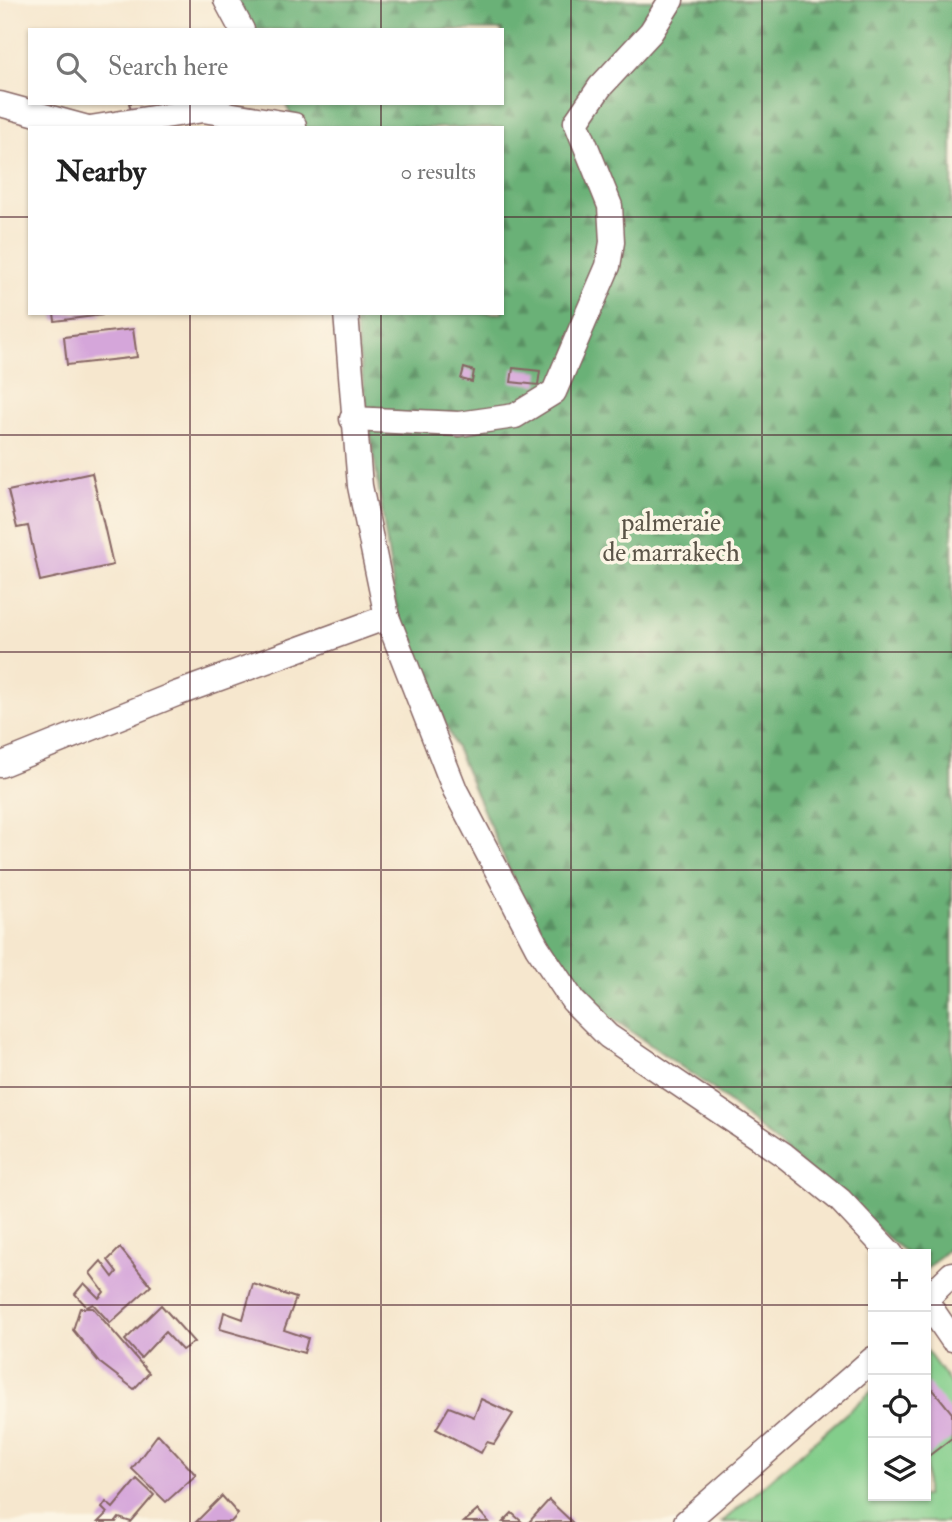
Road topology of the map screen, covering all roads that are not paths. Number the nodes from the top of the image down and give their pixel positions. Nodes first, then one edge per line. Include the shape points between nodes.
1 (226, 0) edge
2 (671, 0) edge
3 (241, 28) edge
4 (0, 104) edge
5 (290, 119) edge
6 (82, 126) edge
7 (102, 126) edge
8 (346, 315) edge
9 (352, 419) junction
10 (387, 617) junction
11 (0, 765) edge
12 (886, 1249) edge
13 (952, 1274) edge
14 (931, 1295) edge
15 (931, 1308) edge
16 (952, 1339) edge
17 (868, 1363) edge
18 (686, 1522) edge

1 - 3 street
2 - 9 street via 651,32 600,87 576,122 610,206 612,242 608,266 554,392 515,416 459,424
4 - 6 street
5 - 7 street via 203,110
8 - 9 street
9 - 10 street via 360,486
10 - 11 street
10 - 12 street via 456,790 537,947 573,1001 608,1036 784,1155 840,1199
13 - 14 street
15 - 16 street
17 - 18 street

